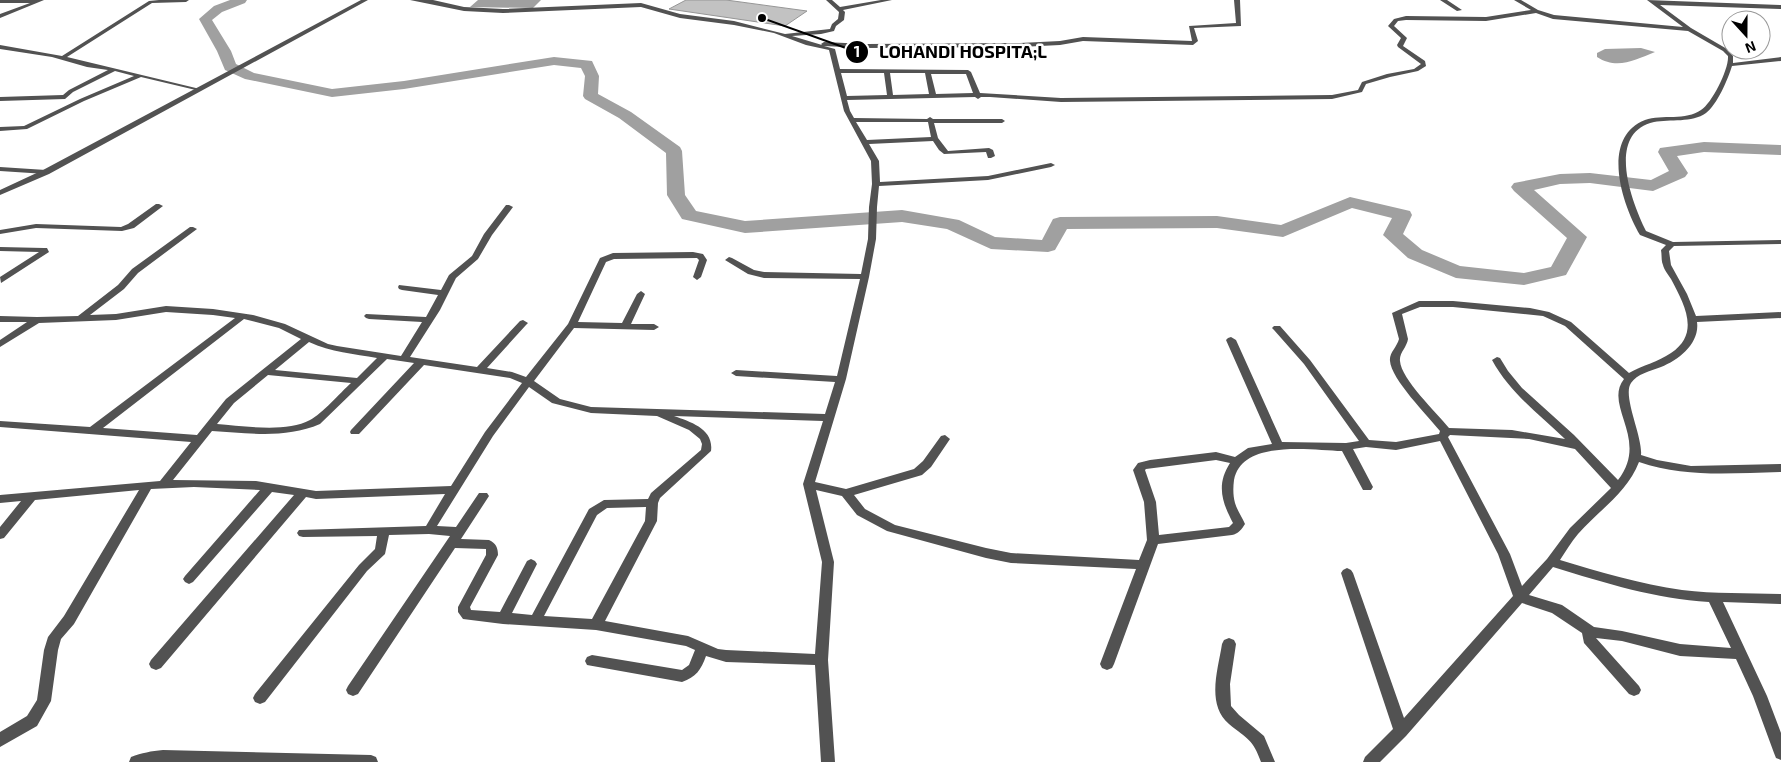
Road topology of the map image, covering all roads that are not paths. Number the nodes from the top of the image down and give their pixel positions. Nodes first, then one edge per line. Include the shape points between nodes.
1 (186, 0) edge
2 (365, 0) edge
3 (413, 0) edge
4 (829, 0) edge
5 (889, 0) edge
6 (1237, 0) edge
7 (1443, 0) edge
8 (1517, 0) edge
9 (0, 1) edge
10 (39, 1) edge
11 (1652, 1) edge
12 (545, 4) dead end
13 (1781, 7) edge
14 (840, 9) junction
15 (1458, 10) dead end
16 (533, 11) junction
17 (1536, 11) junction
18 (0, 16) edge
19 (1689, 29) junction
20 (783, 36) junction
21 (808, 44) junction
22 (1, 47) edge
23 (64, 57) junction
24 (1781, 59) edge
25 (1730, 65) junction
26 (114, 69) junction
27 (837, 71) junction
28 (887, 72) junction
29 (928, 72) junction
30 (139, 76) junction
31 (198, 90) junction
32 (69, 93) junction
33 (96, 94) junction
34 (890, 97) junction
35 (933, 97) junction
36 (978, 97) junction
37 (0, 98) edge
38 (844, 98) junction
39 (930, 119) junction
40 (852, 120) junction
41 (1002, 121) dead end
42 (0, 129) edge
43 (935, 139) junction
44 (864, 142) junction
45 (991, 156) dead end
46 (1051, 165) dead end
47 (0, 169) edge
48 (46, 172) junction
49 (876, 184) junction
50 (0, 193) edge
51 (159, 206) dead end
52 (509, 207) dead end
53 (193, 229) dead end
54 (0, 232) edge
55 (1781, 242) edge
56 (1672, 244) junction
57 (0, 248) edge
58 (729, 260) dead end
59 (697, 276) dead end
60 (865, 277) junction
61 (2, 280) dead end
62 (402, 287) dead end
63 (444, 293) junction
64 (641, 294) dead end
65 (1781, 315) edge
66 (243, 316) junction
67 (369, 316) dead end
68 (0, 319) edge
69 (79, 319) junction
70 (1693, 319) junction
71 (37, 320) junction
72 (429, 320) junction
73 (523, 323) dead end
74 (572, 325) junction
75 (625, 327) junction
76 (654, 327) dead end
77 (1277, 328) dead end
78 (308, 338) junction
79 (1231, 340) dead end
80 (0, 344) edge
81 (385, 356) junction
82 (404, 358) junction
83 (422, 360) junction
84 (1497, 360) dead end
85 (480, 370) junction
86 (265, 372) junction
87 (736, 373) dead end
88 (840, 379) junction
89 (1630, 379) junction
90 (359, 381) junction
91 (528, 382) junction
92 (657, 413) junction
93 (829, 418) junction
94 (0, 424) edge
95 (208, 427) junction
96 (92, 431) junction
97 (355, 432) dead end
98 (1444, 434) junction
99 (199, 439) junction
100 (945, 439) dead end
101 (1366, 443) junction
102 (1278, 446) junction
103 (1578, 446) junction
104 (1346, 447) junction
105 (1636, 457) junction
106 (1237, 461) junction
107 (1781, 468) edge
108 (809, 484) junction
109 (148, 485) junction
110 (163, 485) junction
111 (269, 487) junction
112 (1367, 487) dead end
113 (1617, 487) junction
114 (454, 490) junction
115 (846, 493) junction
116 (302, 494) junction
117 (32, 496) junction
118 (483, 496) dead end
119 (0, 499) edge
120 (652, 503) junction
121 (384, 530) junction
122 (429, 530) junction
123 (303, 533) dead end
124 (0, 535) edge
125 (456, 538) junction
126 (1153, 540) junction
127 (1551, 562) junction
128 (531, 564) dead end
129 (1144, 565) junction
130 (1347, 574) dead end
131 (189, 579) dead end
132 (1520, 597) junction
133 (1714, 598) junction
134 (1781, 599) edge
135 (503, 618) junction
136 (535, 621) junction
137 (596, 625) junction
138 (1589, 631) junction
139 (1229, 644) dead end
140 (703, 647) junction
141 (1741, 654) junction
142 (821, 660) junction
143 (592, 661) dead end
144 (156, 664) dead end
145 (1107, 664) dead end
146 (353, 690) dead end
147 (1634, 690) dead end
148 (260, 698) dead end
149 (1401, 731) junction
150 (0, 740) edge
151 (1781, 753) edge
152 (136, 762) edge
153 (371, 762) edge
154 (828, 762) edge
155 (1268, 762) edge
156 (1370, 762) edge

1 - 23 street via 151,2
2 - 31 street
3 - 16 street via 481,11
4 - 14 street
5 - 14 street
6 - 21 street via 1239,26 1193,26 1193,43 1083,39 1020,45
7 - 15 street
8 - 17 street
9 - 10 street
10 - 18 street
11 - 13 street
11 - 19 street
12 - 16 street
14 - 20 street via 841,20 832,30
16 - 20 street via 641,5
17 - 19 street via 1574,20
17 - 36 street via 1491,18 1396,20 1391,26 1404,38 1401,47 1424,65 1364,83 1360,91 1347,95 1061,100
19 - 25 street via 1725,50 1730,55
20 - 21 street
21 - 27 street via 832,50
22 - 23 street
23 - 26 street
24 - 25 street
25 - 56 street via 1704,112 1651,121 1635,128 1624,146 1623,170 1634,216 1643,233
26 - 30 street
26 - 32 street
27 - 28 street
27 - 38 street
28 - 29 street
28 - 34 street
29 - 35 street
29 - 36 street via 968,72
30 - 31 street
30 - 33 street
31 - 48 street
32 - 33 street
32 - 37 street via 58,98
33 - 42 street via 25,128
34 - 35 street
34 - 38 street
35 - 36 street
38 - 40 street
39 - 40 street
39 - 41 street
39 - 43 street
40 - 44 street
43 - 44 street
43 - 45 street via 946,153 989,150
44 - 49 street via 874,161
46 - 49 street via 988,178
47 - 48 street
48 - 50 street
49 - 60 street
51 - 54 street via 122,229 41,226
52 - 63 street via 475,257 452,278
53 - 69 street via 135,271
55 - 56 street
56 - 70 street via 1665,250 1667,264
57 - 61 street via 45,252
58 - 60 street via 764,275
59 - 74 street via 703,260 700,256 607,257 601,263
60 - 88 street
62 - 63 street
63 - 72 street
64 - 75 street
65 - 70 street
66 - 69 street via 166,309
66 - 78 street via 282,326
66 - 96 street
67 - 72 street
68 - 71 street
69 - 71 street
70 - 89 street via 1692,336 1679,351
71 - 80 street
72 - 82 street
73 - 85 street
74 - 75 street
74 - 91 street
75 - 76 street
77 - 101 street via 1312,368
78 - 81 street via 337,349
78 - 86 street
79 - 102 street
81 - 82 street
81 - 90 street
82 - 83 street
83 - 85 street
83 - 97 street
84 - 103 street via 1519,393
85 - 91 street via 512,375
86 - 90 street
86 - 95 street via 230,401
87 - 88 street
88 - 93 street
89 - 98 street via 1558,318 1530,311 1419,304 1397,313 1404,337 1395,362
89 - 105 street via 1626,382 1624,394 1637,446
90 - 95 street via 307,427 287,430
91 - 92 street via 556,402 574,407
91 - 114 street via 476,452
92 - 93 street
92 - 120 street via 700,432 708,446 655,496
93 - 108 street
94 - 96 street
95 - 99 street
96 - 99 street
98 - 101 street via 1396,446
98 - 103 street via 1532,436
98 - 132 street via 1504,554
99 - 110 street
100 - 115 street via 918,472
101 - 104 street
102 - 104 street
102 - 106 street via 1252,451
103 - 113 street
104 - 112 street
105 - 107 street via 1691,470
105 - 113 street via 1627,476
106 - 126 street via 1230,472 1227,488 1229,504 1239,524 1232,531
106 - 126 street via 1216,456 1142,466 1140,470 1150,502
108 - 115 street
108 - 142 street via 828,562
109 - 110 street
109 - 117 street
109 - 150 street via 69,620 55,637 44,701 32,721
110 - 111 street via 194,483
111 - 116 street
111 - 131 street
113 - 127 street via 1573,533
114 - 116 street
114 - 122 street
115 - 129 street via 861,512 891,528 986,553 1053,562
116 - 144 street
117 - 119 street
117 - 124 street
118 - 125 street
120 - 136 street via 609,504 593,512
120 - 137 street via 651,521
121 - 122 street
121 - 123 street
121 - 148 street via 382,551 363,568
122 - 125 street
125 - 135 street via 488,545 492,549 464,612
125 - 146 street
126 - 129 street
127 - 132 street
127 - 133 street via 1628,585
128 - 135 street
129 - 145 street
130 - 149 street
132 - 138 street via 1557,610
132 - 149 street
133 - 134 street
133 - 141 street
135 - 136 street
136 - 137 street
137 - 140 street via 688,640
138 - 141 street via 1680,650
138 - 147 street via 1589,639
139 - 155 street via 1222,695 1224,705 1228,714 1258,738
140 - 142 street via 726,656
140 - 143 street via 694,669 682,676
141 - 151 street
142 - 154 street
149 - 156 street
152 - 153 street via 163,757

